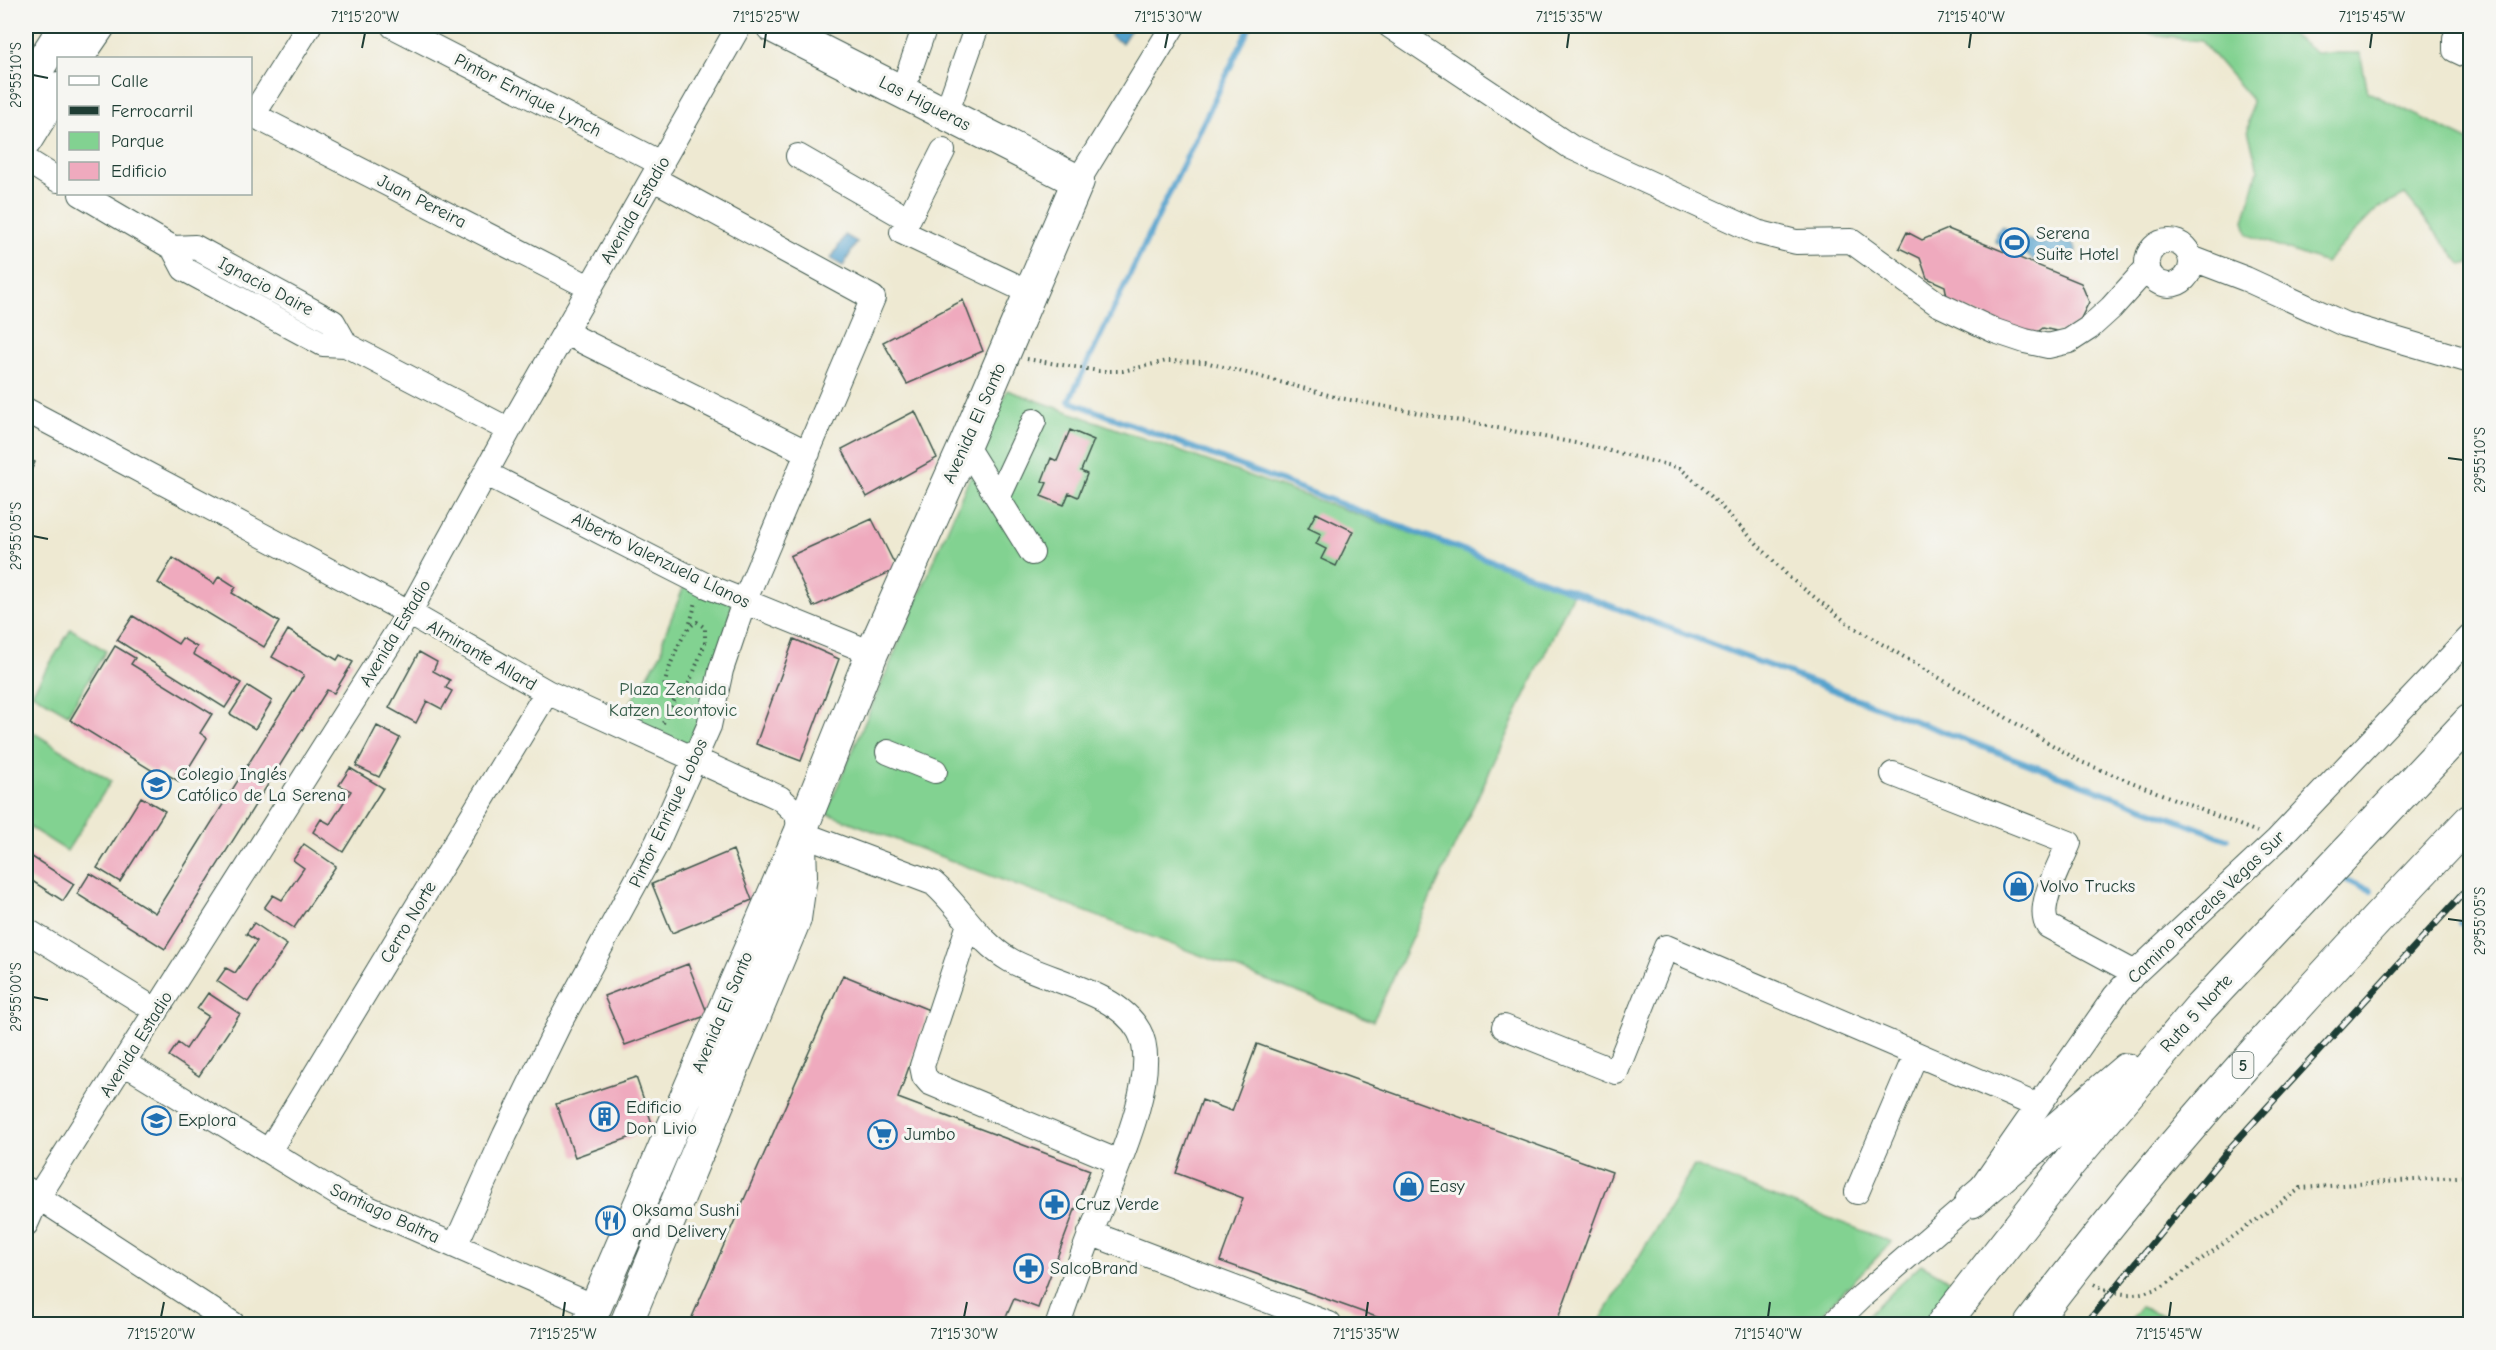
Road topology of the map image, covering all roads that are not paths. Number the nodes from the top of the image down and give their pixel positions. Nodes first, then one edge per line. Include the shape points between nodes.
1 (65, 26) edge
2 (99, 26) edge
3 (309, 26) edge
4 (393, 26) edge
5 (739, 26) edge
6 (772, 26) edge
7 (924, 26) edge
8 (977, 26) edge
9 (1173, 26) edge
10 (1390, 26) edge
11 (2462, 26) edge
12 (78, 57) edge
13 (2470, 57) edge
14 (26, 87) edge
15 (57, 90) edge
16 (902, 92) junction
17 (252, 114) edge
18 (946, 114) junction
19 (26, 140) edge
20 (944, 151) dead end
21 (798, 156) dead end
22 (26, 160) edge
23 (658, 172) junction
24 (57, 179) edge
25 (1078, 181) junction
26 (83, 195) edge
27 (908, 219) junction
28 (591, 288) junction
29 (1030, 293) junction
30 (873, 298) joint
31 (566, 333) junction
32 (2470, 361) edge
33 (26, 410) edge
34 (1035, 421) dead end
35 (509, 430) junction
36 (965, 445) junction
37 (808, 453) junction
38 (487, 474) junction
39 (998, 498) junction
40 (1032, 553) dead end
41 (744, 602) junction
42 (409, 613) junction
43 (2470, 637) edge
44 (872, 653) junction
45 (547, 692) junction
46 (2470, 722) edge
47 (888, 752) dead end
48 (692, 759) junction
49 (935, 771) dead end
50 (1893, 774) dead end
51 (2470, 821) edge
52 (800, 833) junction
53 (969, 924) junction
54 (26, 930) edge
55 (2135, 973) junction
56 (2199, 1009) junction
57 (157, 1011) junction
58 (1504, 1027) dead end
59 (1916, 1054) junction
60 (124, 1063) junction
61 (2038, 1106) junction
62 (269, 1151) junction
63 (1119, 1162) junction
64 (1857, 1192) dead end
65 (32, 1193) edge
66 (1972, 1201) junction
67 (26, 1224) edge
68 (1090, 1233) junction
69 (455, 1246) junction
70 (591, 1316) edge
71 (222, 1321) edge
72 (626, 1324) edge
73 (1058, 1324) edge
74 (1329, 1324) edge
75 (1833, 1324) edge
76 (1943, 1324) edge
77 (2031, 1324) edge

1 - 14 main road
2 - 12 main road
3 - 17 street, Juan Pereira
4 - 23 street, Pintor Enrique Lynch
5 - 23 street, Avenida Estadio
6 - 16 main road, Las Higueras
7 - 16 street
8 - 18 street
9 - 25 street, Avenida El Santo
10 - 32 street via 1572,147 1757,232 1796,242 1851,241 1938,304 2025,341 2048,346 2069,341 2112,308 2148,267 2160,283 2176,284 2188,274 2190,258 2344,324
11 - 13 street via 2455,38 2455,50
15 - 19 main road
16 - 18 main road, Las Higueras
17 - 28 street, Juan Pereira
18 - 25 main road, Las Higueras
20 - 27 street
21 - 27 street
22 - 24 street
23 - 28 street, Avenida Estadio
23 - 30 street, Pintor Enrique Lynch
25 - 29 main road, Avenida El Santo
26 - 35 street, Ignacio Daire via 173,248 195,247 333,322 346,345
27 - 29 street via 902,232
28 - 31 street, Avenida Estadio
29 - 36 main road, Avenida El Santo
30 - 37 street, Pintor Enrique Lobos
31 - 35 street, Avenida Estadio
31 - 37 street
33 - 42 street, Almirante Allard
34 - 39 street
35 - 38 street, Avenida Estadio
36 - 39 street
36 - 44 main road, Avenida El Santo
37 - 41 street, Pintor Enrique Lobos
38 - 41 street, Alberto Valenzuela Llanos
38 - 42 street, Avenida Estadio
39 - 40 street
41 - 44 street, Alberto Valenzuela Llanos
41 - 48 street, Pintor Enrique Lobos via 721,670 709,726
42 - 45 street, Almirante Allard
42 - 57 street, Avenida Estadio
43 - 55 street, Camino Parcelas Vegas Sur via 2277,840
44 - 52 main road, Avenida El Santo
45 - 48 street, Almirante Allard
45 - 62 street, Cerro Norte
46 - 56 highway, Ruta 5 Norte
47 - 49 street
48 - 52 street, Almirante Allard via 780,798 796,814
48 - 69 street, Pintor Enrique Lobos via 657,843 561,1020
50 - 55 street via 2069,843 2043,909 2048,926
51 - 77 highway, 5 via 2200,1114
52 - 53 street via 933,884 950,898
52 - 70 main road, Avenida El Santo
52 - 72 main road, Avenida El Santo via 801,876 795,919
53 - 63 street via 984,942 1010,960 1110,1002 1139,1031 1147,1063 1136,1116
53 - 63 street via 932,1030 922,1066 924,1076 930,1083
54 - 57 street
55 - 61 street, Camino Parcelas Vegas Sur
56 - 66 highway
56 - 76 highway, Ruta 5 Norte via 2076,1155
57 - 60 street, Avenida Estadio
58 - 59 street via 1616,1072 1666,947
59 - 61 street
59 - 64 street
60 - 62 street, Santiago Baltra
60 - 65 street, Avenida Estadio
61 - 66 street, Camino Parcelas Vegas Sur
62 - 69 street, Santiago Baltra via 343,1197
63 - 68 street
65 - 67 street, Avenida Estadio
65 - 71 street
66 - 75 street, Camino Parcelas Vegas Sur
68 - 73 street
68 - 74 street
69 - 70 street, Santiago Baltra

